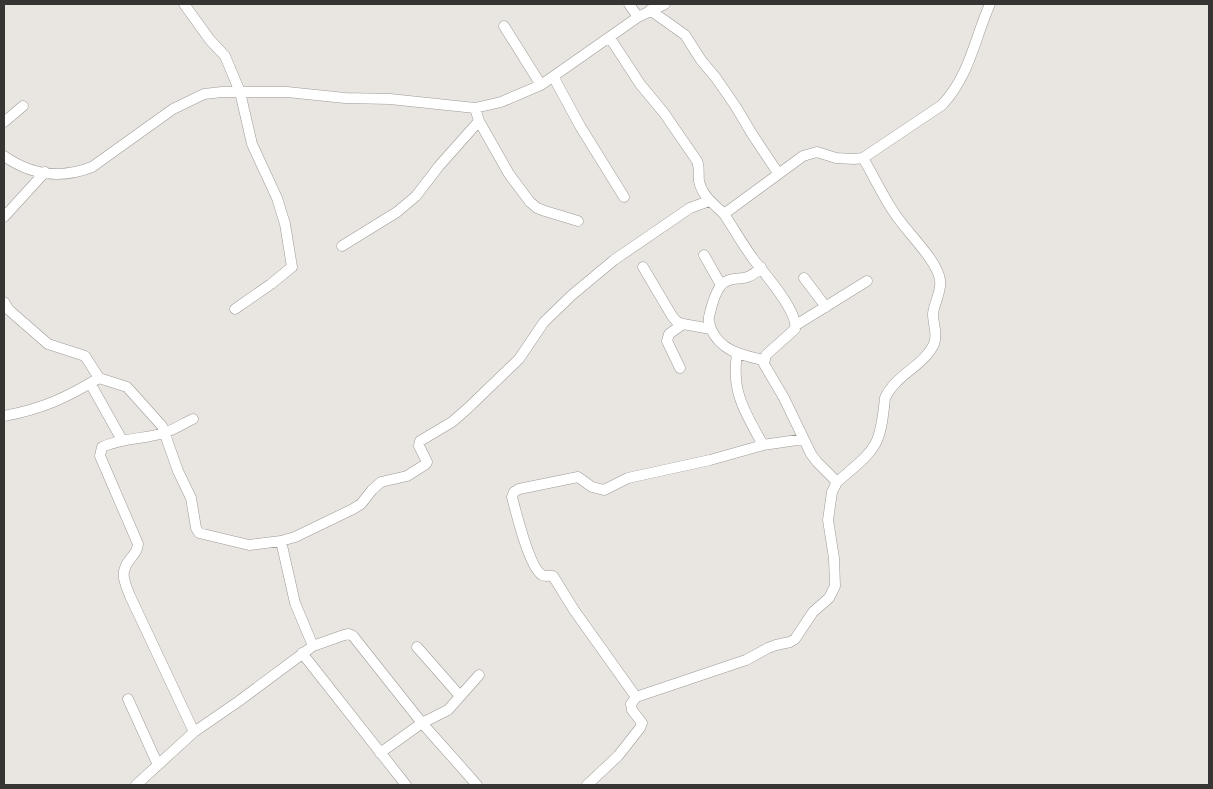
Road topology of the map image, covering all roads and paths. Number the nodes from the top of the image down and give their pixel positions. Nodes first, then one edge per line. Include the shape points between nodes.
1 (184, 4) edge
2 (629, 4) edge
3 (665, 4) edge
4 (990, 4) edge
5 (650, 10) junction
6 (638, 17) junction
7 (504, 26) dead end
8 (610, 38) junction
9 (554, 78) junction
10 (542, 85) junction
11 (240, 92) junction
12 (23, 106) dead end
13 (475, 108) junction
14 (479, 120) junction
15 (4, 122) edge
16 (4, 156) edge
17 (863, 158) junction
18 (45, 172) junction
19 (778, 173) junction
20 (624, 197) dead end
21 (709, 201) junction
22 (724, 214) junction
23 (4, 218) edge
24 (578, 221) dead end
25 (342, 246) dead end
26 (704, 255) dead end
27 (761, 267) junction
28 (643, 268) dead end
29 (804, 278) dead end
30 (867, 281) dead end
31 (721, 285) junction
32 (4, 302) edge
33 (826, 307) junction
34 (235, 309) dead end
35 (683, 324) junction
36 (796, 325) junction
37 (711, 329) junction
38 (737, 354) junction
39 (763, 360) junction
40 (680, 368) dead end
41 (95, 380) junction
42 (4, 416) edge
43 (193, 418) dead end
44 (164, 433) junction
45 (804, 439) junction
46 (122, 440) junction
47 (763, 444) junction
48 (837, 482) junction
49 (281, 541) junction
50 (313, 646) junction
51 (417, 647) dead end
52 (302, 653) junction
53 (479, 675) dead end
54 (460, 696) junction
55 (636, 697) junction
56 (128, 698) dead end
57 (422, 723) junction
58 (194, 732) junction
59 (380, 753) junction
60 (158, 765) junction
61 (599, 782) edge
62 (136, 785) edge
63 (406, 785) edge
64 (477, 785) edge
65 (587, 785) edge

1 - 11 street via 225,56
2 - 6 street
3 - 5 street
4 - 17 street via 966,72 951,96
5 - 6 street
5 - 19 street via 685,35
6 - 8 street
7 - 10 street
8 - 9 street
8 - 21 street via 697,161 700,184
9 - 10 street
9 - 20 street
10 - 13 street via 501,102
11 - 13 street via 390,99
11 - 18 street via 204,94 193,98 92,167 58,175
11 - 34 street via 252,144 278,198 292,267
12 - 15 street
13 - 14 street
14 - 24 street via 509,174 530,202 545,211
14 - 25 street via 416,196 397,212
16 - 18 street via 22,167
17 - 19 street via 836,158 813,152
17 - 48 street via 892,210 934,264 941,285 933,313 934,344 888,392 879,437 873,450
18 - 23 street
19 - 22 street
21 - 22 street
21 - 49 street via 690,208 622,254 572,295 544,322 519,359 452,422 420,442 426,464 407,476 381,482 353,509
22 - 27 street
26 - 31 street
27 - 31 street via 746,278 729,280
27 - 36 street via 773,282
28 - 35 street via 672,316
29 - 33 street
30 - 33 street
31 - 37 street via 709,318
32 - 41 street via 48,344 85,356
33 - 36 street
35 - 37 street
35 - 40 street via 669,334 667,341
36 - 39 street via 793,332
37 - 38 street via 722,345
38 - 39 street
38 - 47 street via 734,372 737,393
39 - 45 street
41 - 42 street via 43,407
41 - 44 street via 127,387 162,426
41 - 46 street
43 - 44 street
44 - 46 street
44 - 49 street via 191,498 199,533 249,544
45 - 47 street
45 - 48 street via 817,462
46 - 58 street via 102,447 100,456 138,544 137,551 124,568 123,578
47 - 55 street via 710,460 628,478 604,490 592,487 578,477 514,492 512,497 523,538 539,572 553,576
48 - 55 street via 832,492 828,520 835,586 795,639 776,644 746,660
49 - 50 street via 298,612
50 - 52 street
50 - 57 street via 344,635 353,636
51 - 54 street
52 - 58 street
52 - 59 street
53 - 54 street
54 - 57 street via 443,714
55 - 61 street via 631,704 632,710 642,724
56 - 60 street
57 - 59 street
57 - 64 street
58 - 60 street
59 - 63 street
60 - 62 street
61 - 65 street

